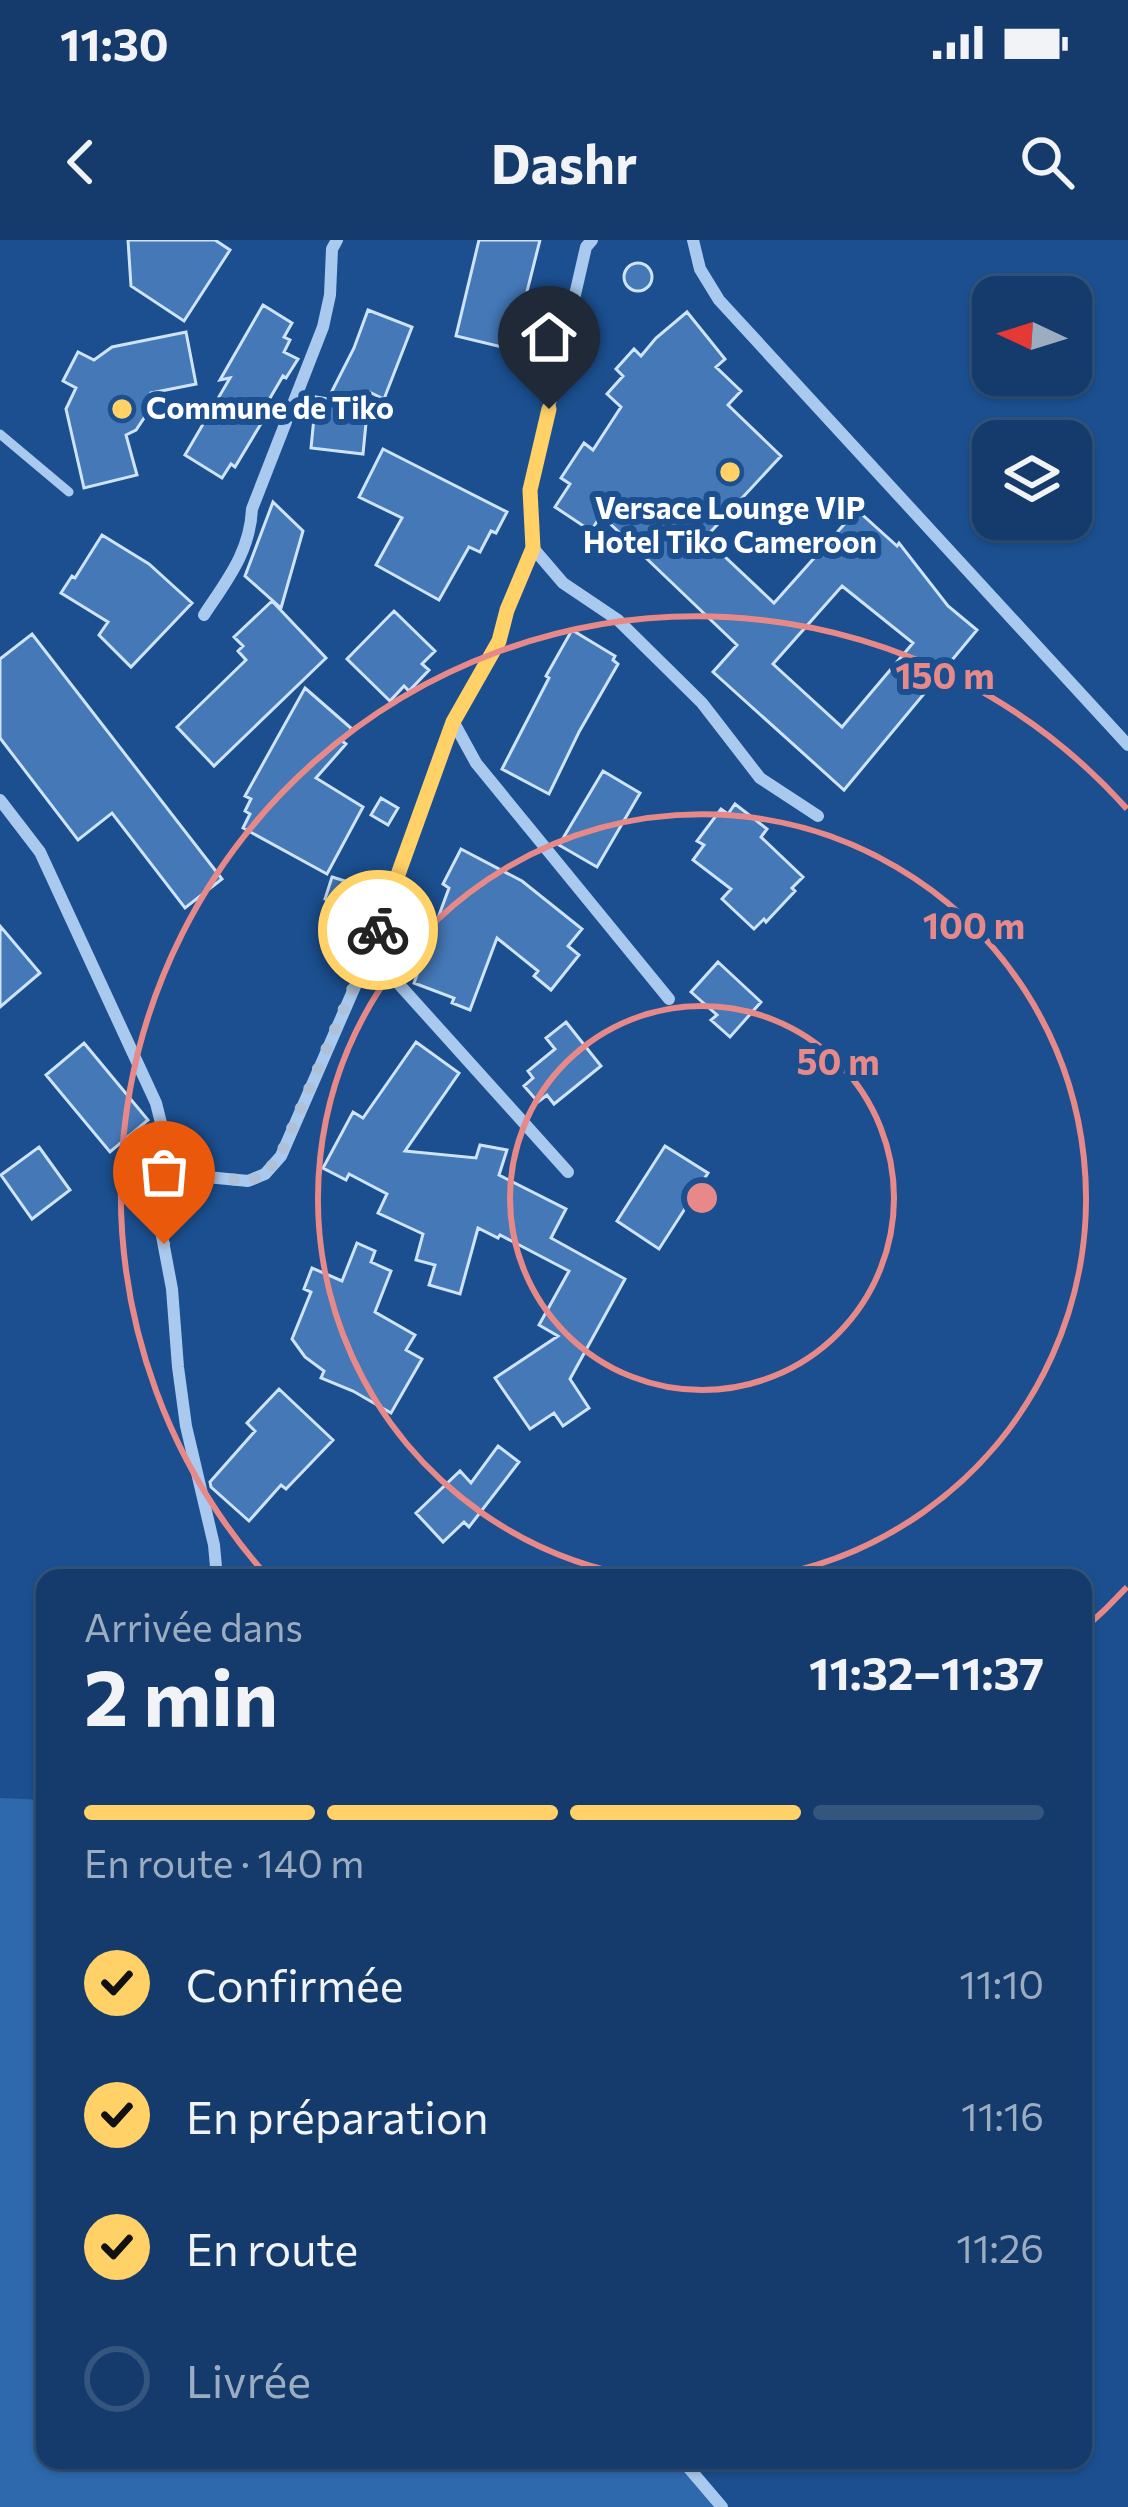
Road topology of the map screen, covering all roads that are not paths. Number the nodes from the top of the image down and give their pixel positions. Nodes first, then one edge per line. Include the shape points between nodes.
1 (337, 240) edge
2 (592, 240) edge
3 (693, 240) edge
4 (0, 434) edge
5 (69, 493) dead end
6 (533, 548) junction
7 (203, 615) dead end
8 (453, 722) junction
9 (1128, 745) edge
10 (0, 800) edge
11 (818, 816) dead end
12 (370, 952) junction
13 (669, 998) dead end
14 (156, 1172) junction
15 (568, 1172) dead end
16 (216, 1569) edge
17 (690, 2469) edge
18 (722, 2507) edge

1 - 7 street via 323,327 252,509 242,558
2 - 6 street via 530,490
3 - 9 street via 719,300
4 - 5 lane
6 - 8 street via 499,641
6 - 11 street via 702,703 760,778
8 - 12 street
8 - 13 street via 476,763
10 - 14 street via 40,853 156,1103
12 - 14 street via 265,1174 248,1181
12 - 15 street
14 - 16 street via 186,1426
17 - 18 street

